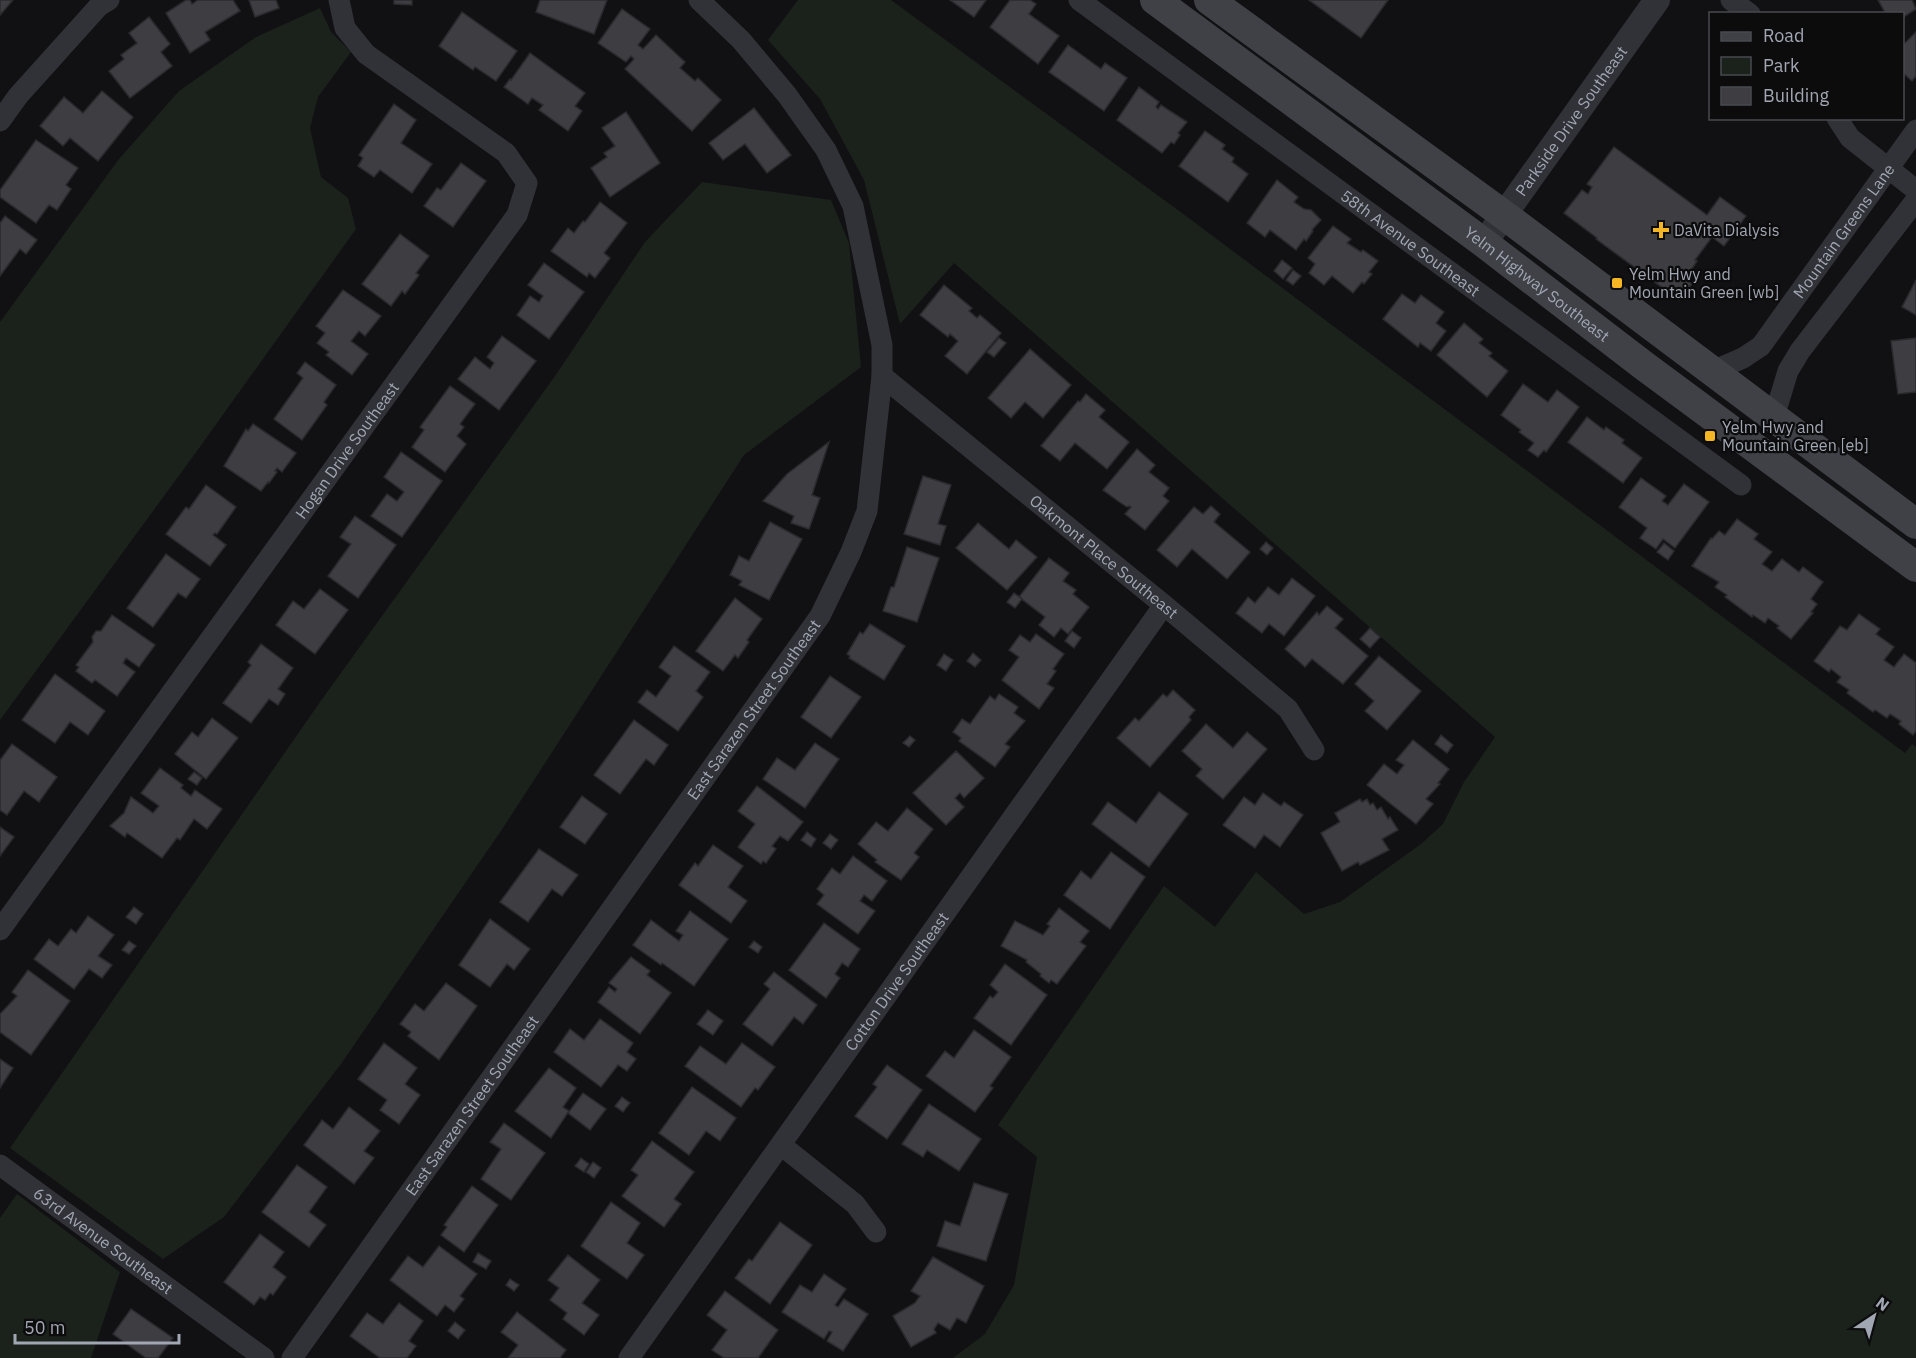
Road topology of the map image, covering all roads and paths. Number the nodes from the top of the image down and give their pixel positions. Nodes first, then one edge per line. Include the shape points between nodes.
1 (109, 0) edge
2 (339, 0) edge
3 (699, 0) edge
4 (1079, 0) edge
5 (1155, 0) edge
6 (1209, 0) edge
7 (1657, 0) edge
8 (1731, 0) edge
9 (1747, 12) edge
10 (1838, 120) edge
11 (0, 121) edge
12 (1916, 130) edge
13 (1888, 169) junction
14 (1916, 190) edge
15 (1916, 200) edge
16 (1504, 215) junction
17 (1484, 243) junction
18 (1713, 371) junction
19 (882, 376) junction
20 (1774, 417) junction
21 (1742, 485) dead end
22 (1916, 524) edge
23 (1916, 567) edge
24 (1164, 605) junction
25 (1314, 750) dead end
26 (0, 930) edge
27 (781, 1145) junction
28 (0, 1165) edge
29 (876, 1232) dead end
30 (264, 1358) edge
31 (292, 1358) edge
32 (628, 1358) edge

1 - 11 street via 99,6
2 - 26 street, Hogan Drive Southeast via 345,28 366,54 506,153 527,183 517,215
3 - 19 street, East Sarazen Street Southeast via 741,40 787,95 831,159 853,206 882,345
4 - 21 street, 58th Avenue Southeast
5 - 17 main road, Yelm Highway Southeast
6 - 16 main road
7 - 16 street, Parkside Drive Southeast
8 - 9 street
10 - 13 street via 1850,138
12 - 13 street, Mountain Greens Lane
13 - 14 street
13 - 18 street, Mountain Greens Lane via 1761,345
15 - 20 street via 1800,351 1788,371
16 - 17 street, Parkside Drive Southeast
16 - 18 main road
17 - 23 main road, Yelm Highway Southeast
18 - 20 main road
19 - 24 street, Oakmont Place Southeast
19 - 31 street, East Sarazen Street Southeast via 867,511 820,616
20 - 22 main road
24 - 25 street, Oakmont Place Southeast via 1288,709
24 - 27 street, Cotton Drive Southeast
27 - 29 street via 855,1204
27 - 32 street, Cotton Drive Southeast
28 - 30 street, 63rd Avenue Southeast

